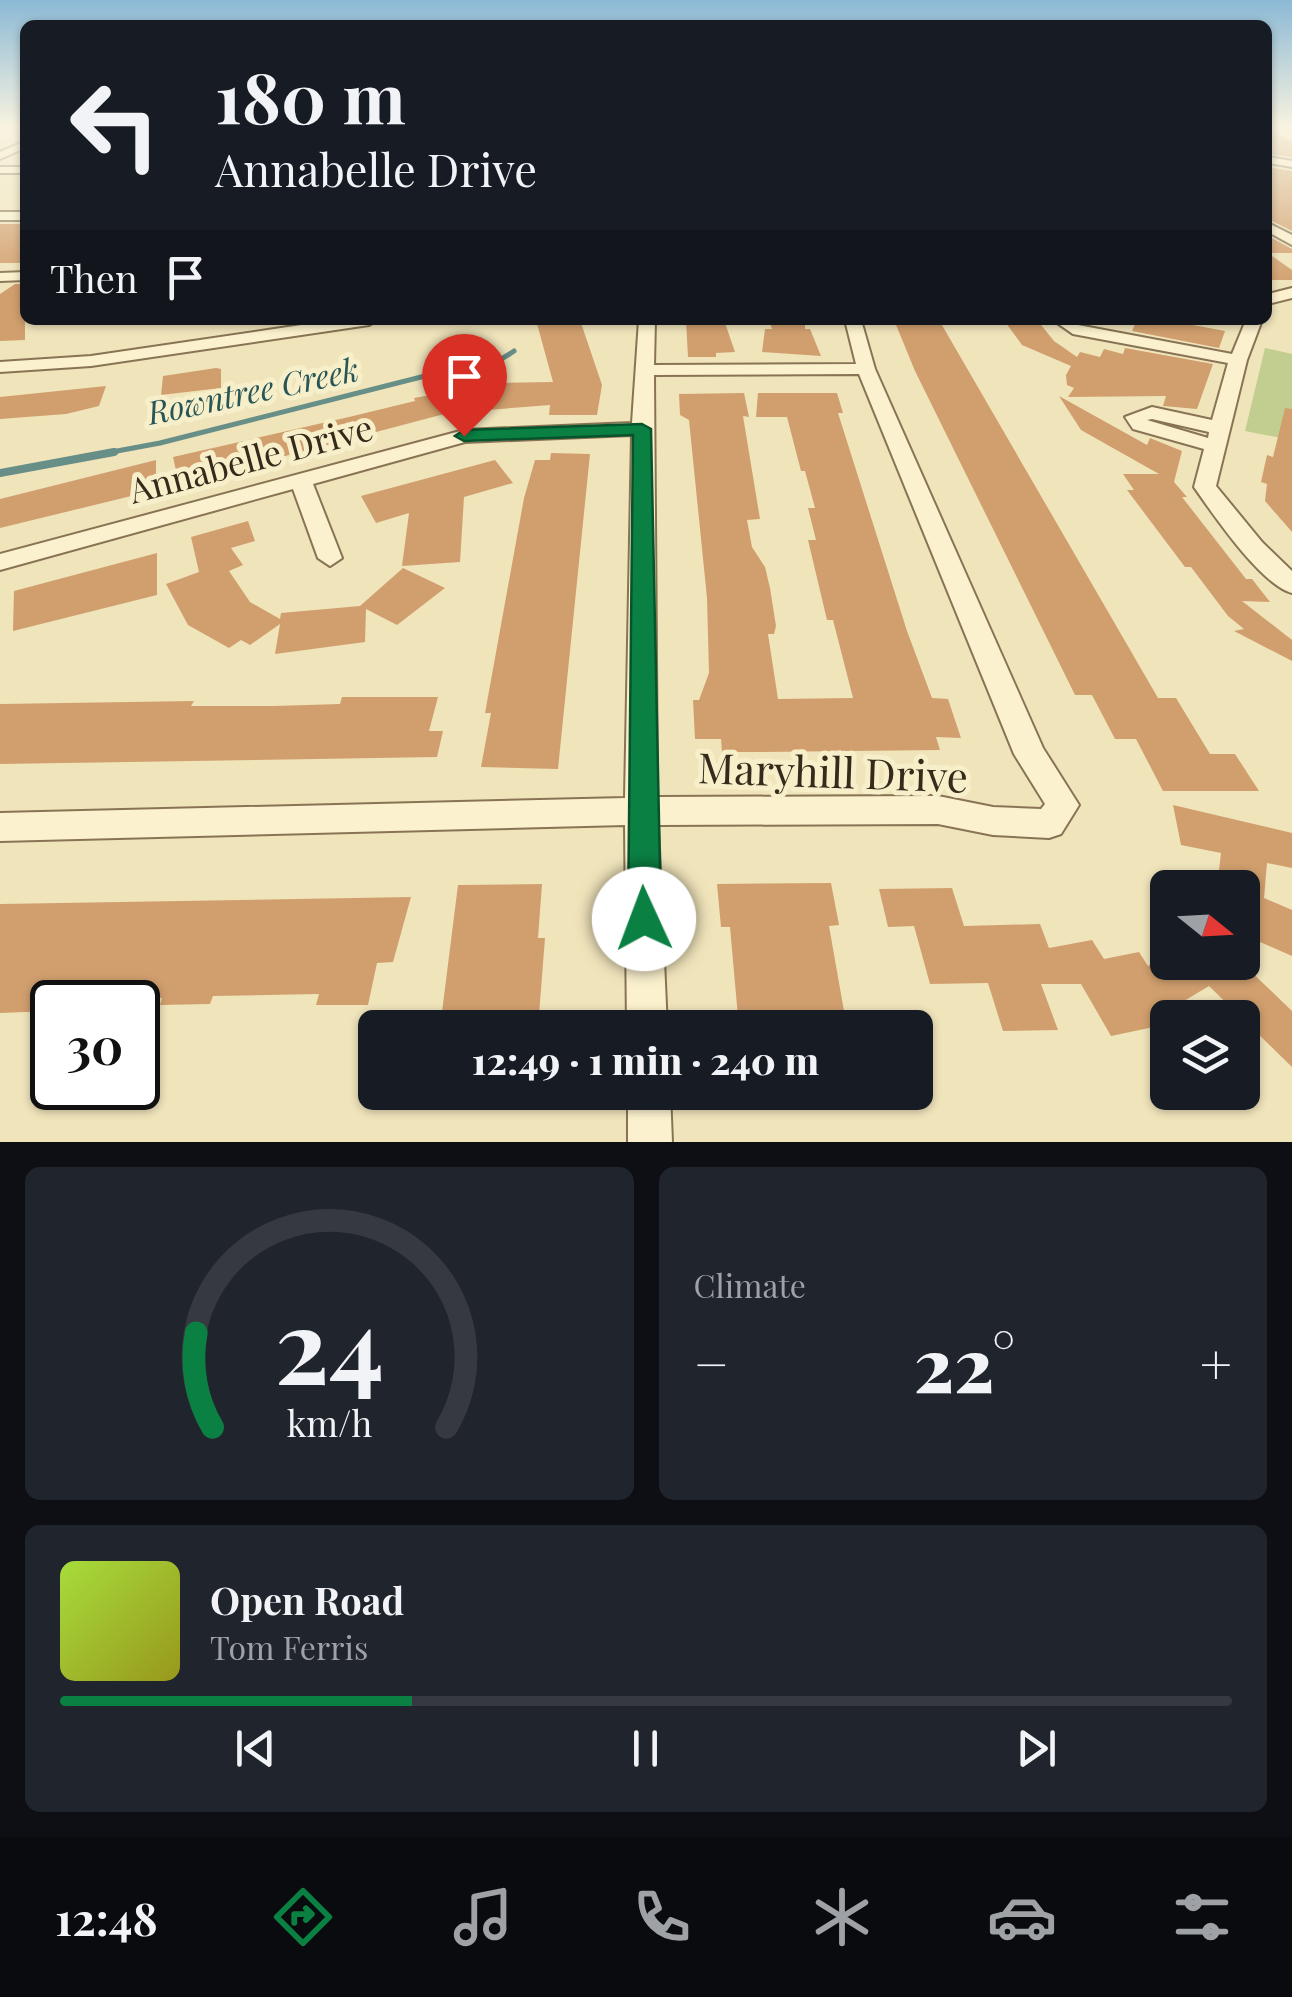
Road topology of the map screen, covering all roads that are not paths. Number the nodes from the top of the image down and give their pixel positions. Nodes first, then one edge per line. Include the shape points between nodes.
1 (334, 325) edge
2 (647, 325) edge
3 (854, 325) edge
4 (1068, 325) edge
5 (1252, 325) edge
6 (1238, 360) junction
7 (0, 367) edge
8 (646, 370) junction
9 (866, 370) junction
10 (642, 429) junction
11 (301, 481) junction
12 (330, 558) dead end
13 (0, 562) edge
14 (1292, 585) edge
15 (642, 811) junction
16 (0, 827) edge
17 (647, 1010) edge
18 (649, 1110) edge
19 (650, 1142) edge

1 - 7 street via 92,361
2 - 8 street
3 - 9 street, Maryhill Drive
4 - 6 street
5 - 6 street
6 - 14 street via 1206,487
8 - 9 street
8 - 10 street
9 - 15 street, Maryhill Drive via 1030,754 1064,805 1059,815 1033,824 938,810
10 - 11 street, Annabelle Drive via 464,436
10 - 15 street
11 - 12 street
11 - 13 street, Annabelle Drive
15 - 16 street, Maryhill Drive
15 - 17 street
18 - 19 street

